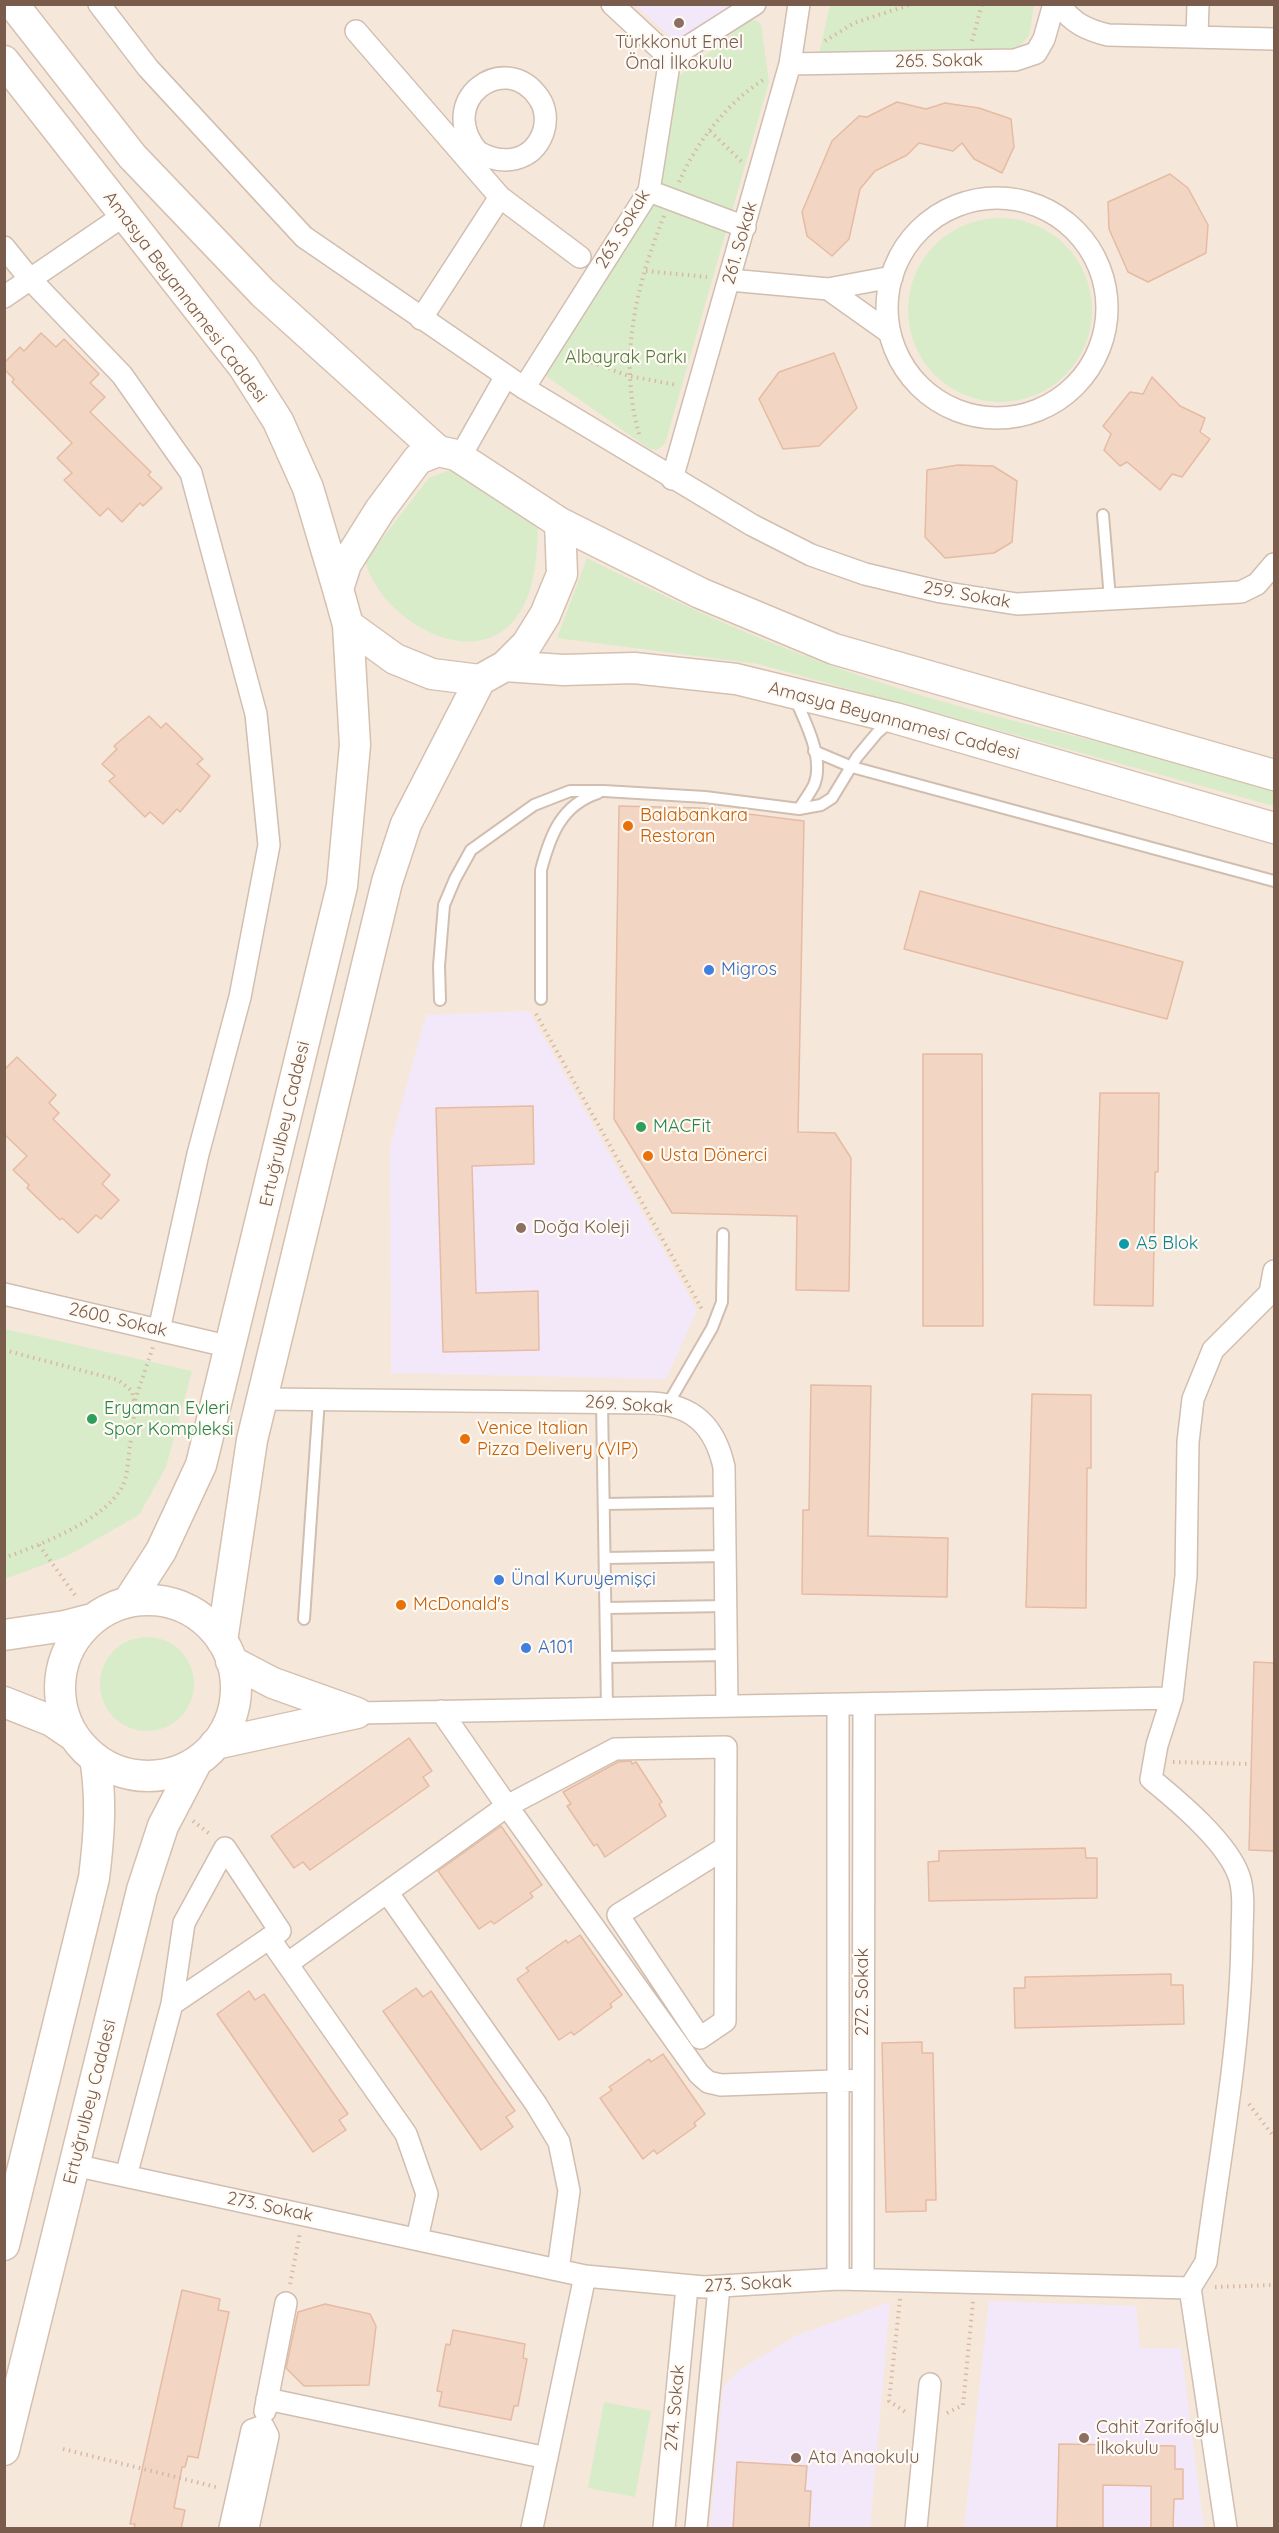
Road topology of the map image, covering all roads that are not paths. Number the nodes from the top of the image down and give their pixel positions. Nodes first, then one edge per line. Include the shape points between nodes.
1 (13, 4) edge
2 (99, 4) edge
3 (612, 4) edge
4 (755, 4) edge
5 (799, 4) edge
6 (1054, 4) edge
7 (1059, 4) edge
8 (1198, 4) edge
9 (356, 31) dead end
10 (1197, 37) junction
11 (1275, 39) edge
12 (670, 58) junction
13 (4, 61) edge
14 (790, 64) junction
15 (649, 191) junction
16 (500, 197) junction
17 (123, 216) junction
18 (745, 227) junction
19 (4, 248) edge
20 (580, 258) dead end
21 (892, 278) junction
22 (30, 279) junction
23 (730, 280) junction
24 (828, 289) junction
25 (4, 297) edge
26 (421, 319) junction
27 (890, 333) junction
28 (506, 376) junction
29 (524, 388) junction
30 (449, 454) junction
31 (672, 479) junction
32 (1103, 515) dead end
33 (560, 524) junction
34 (1275, 564) edge
35 (338, 589) junction
36 (1110, 599) junction
37 (348, 625) junction
38 (493, 673) junction
39 (792, 692) junction
40 (895, 718) junction
41 (814, 751) junction
42 (852, 767) junction
43 (1275, 775) edge
44 (604, 791) junction
45 (799, 809) junction
46 (1275, 828) edge
47 (1275, 881) edge
48 (540, 999) dead end
49 (440, 1000) dead end
50 (723, 1234) dead end
51 (1275, 1271) edge
52 (4, 1294) edge
53 (159, 1330) junction
54 (231, 1347) junction
55 (262, 1399) junction
56 (319, 1399) junction
57 (602, 1402) junction
58 (668, 1404) junction
59 (725, 1502) junction
60 (604, 1504) junction
61 (725, 1556) junction
62 (605, 1558) junction
63 (128, 1602) junction
64 (726, 1606) junction
65 (606, 1608) junction
66 (92, 1619) junction
67 (304, 1619) dead end
68 (4, 1635) edge
69 (226, 1651) junction
70 (727, 1655) junction
71 (607, 1656) junction
72 (1172, 1698) junction
73 (4, 1702) edge
74 (864, 1704) junction
75 (727, 1705) junction
76 (838, 1705) junction
77 (607, 1708) junction
78 (441, 1711) junction
79 (357, 1713) junction
80 (74, 1736) junction
81 (206, 1753) junction
82 (95, 1758) junction
83 (507, 1806) junction
84 (725, 1848) junction
85 (387, 1892) junction
86 (269, 1938) junction
87 (287, 1964) junction
88 (172, 2004) junction
89 (863, 2080) junction
90 (838, 2081) junction
91 (74, 2165) junction
92 (126, 2176) junction
93 (417, 2239) junction
94 (4, 2246) edge
95 (558, 2270) junction
96 (585, 2276) junction
97 (838, 2279) junction
98 (862, 2279) junction
99 (687, 2287) junction
100 (719, 2287) junction
101 (1190, 2288) junction
102 (286, 2303) road end
103 (930, 2384) dead end
104 (267, 2399) junction
105 (262, 2426) junction
106 (4, 2450) edge
107 (547, 2458) junction
108 (230, 2529) edge
109 (248, 2529) edge
110 (532, 2529) edge
111 (664, 2529) edge
112 (696, 2529) edge
113 (916, 2529) edge
114 (1226, 2529) edge

1 - 30 main road via 132,156 247,276
2 - 26 street, 259. Sokak via 148,68 304,237
3 - 12 street
4 - 12 street
5 - 14 street, 261. Sokak
6 - 14 street, 265. Sokak via 1036,53 1015,60
7 - 10 street via 1067,16 1087,30 1108,35
8 - 10 street
9 - 16 street via 474,157
10 - 11 street
12 - 15 street, 263. Sokak
13 - 17 main road, Amasya Beyannamesi Caddesi
14 - 18 street, 261. Sokak
15 - 18 street
15 - 29 street, 263. Sokak
16 - 20 street
16 - 26 street
17 - 22 street
17 - 35 main road, Amasya Beyannamesi Caddesi via 243,366 278,421 308,488
18 - 23 street, 261. Sokak
19 - 22 street
21 - 24 street
21 - 27 street via 887,300
21 - 27 street via 894,267 913,236 941,212 976,199 1013,198 1048,209 1077,231 1098,262 1108,297 1105,334 1094,360 1065,396 1033,413 997,419 961,413 928,395 904,367
22 - 25 street
22 - 53 street via 122,375 191,473 256,714 269,845 240,997 198,1154
23 - 24 street
23 - 31 street, 261. Sokak
24 - 27 street
26 - 28 street, 259. Sokak
28 - 29 street, 259. Sokak
28 - 30 street
29 - 31 street, 259. Sokak
30 - 33 main road
30 - 35 main road via 418,459 346,564
31 - 36 street, 259. Sokak via 811,555 865,574 1017,604
32 - 36 lane
33 - 38 main road via 562,574 545,615 528,644
33 - 43 main road via 700,593 834,649
34 - 36 street, 259. Sokak via 1257,584 1241,592
35 - 37 main road, Amasya Beyannamesi Caddesi
37 - 38 main road, Amasya Beyannamesi Caddesi via 395,659 432,675
37 - 54 main road, Ertuğrulbey Caddesi via 355,745 342,886
38 - 39 main road, Amasya Beyannamesi Caddesi via 634,668 685,671
38 - 55 main road via 406,824 387,882
39 - 40 main road, Amasya Beyannamesi Caddesi
39 - 41 lane
40 - 42 lane via 877,733
40 - 46 main road, Amasya Beyannamesi Caddesi
41 - 42 lane
41 - 45 lane via 815,783
42 - 45 lane via 832,798 821,805
42 - 47 lane
44 - 45 lane via 705,797
44 - 48 lane via 571,808 555,826 546,849 541,870
44 - 49 lane via 570,791 534,805 471,850 444,905
50 - 58 lane via 722,1302 712,1328
51 - 72 street via 1269,1293 1214,1350 1193,1399 1188,1442 1186,1576
52 - 53 street, 2600. Sokak
53 - 54 street, 2600. Sokak
54 - 63 main road, Ertuğrulbey Caddesi via 201,1465 162,1551
55 - 56 street, 269. Sokak
55 - 69 main road via 252,1440
56 - 57 street, 269. Sokak
56 - 67 lane
57 - 58 street, 269. Sokak
57 - 60 lane
58 - 59 street, 269. Sokak via 693,1415 720,1446
59 - 60 lane
59 - 61 street, 269. Sokak
60 - 62 lane
61 - 62 lane
61 - 64 street, 269. Sokak
62 - 65 lane
63 - 66 main road
63 - 69 main road via 153,1600 177,1605 199,1616
64 - 65 lane
64 - 70 street, 269. Sokak
65 - 71 lane
66 - 68 main road
66 - 80 main road via 75,1638 64,1661 62,1704
69 - 79 main road via 273,1683
69 - 81 main road via 235,1678 234,1702 228,1724
70 - 71 lane
70 - 75 street, 269. Sokak
71 - 77 lane
72 - 74 street
72 - 101 street via 1151,1779 1189,1810 1232,1861 1242,1893 1241,1984 1206,2262
73 - 80 main road via 52,1721
74 - 76 street
74 - 89 street, 272. Sokak
75 - 76 street
75 - 77 street
76 - 90 street, 272. Sokak
77 - 78 street
78 - 79 street
78 - 83 street
79 - 81 main road
80 - 82 main road
81 - 82 main road via 172,1773 145,1776 119,1771
81 - 91 main road, Ertuğrulbey Caddesi via 163,1826 142,1890
82 - 94 main road via 100,1791 94,1878
83 - 84 street via 615,1749 726,1747
83 - 85 street
83 - 90 street via 708,2082 721,2085
84 - 84 street via 725,2021 700,2038 618,1915
85 - 87 street
85 - 95 street via 559,2142 569,2191
86 - 87 street
86 - 88 street
86 - 88 street via 280,1931 225,1848 184,1923
87 - 93 street via 406,2134 427,2194
88 - 92 street
89 - 90 street
89 - 98 street, 272. Sokak
90 - 97 street, 272. Sokak
91 - 92 street, 273. Sokak
91 - 106 main road, Ertuğrulbey Caddesi
92 - 93 street, 273. Sokak
93 - 95 street, 273. Sokak
95 - 96 street, 273. Sokak
96 - 99 street, 273. Sokak
96 - 107 street
97 - 98 street, 273. Sokak
97 - 100 street, 273. Sokak
98 - 101 street, 273. Sokak
99 - 100 street, 273. Sokak
99 - 111 street, 274. Sokak
100 - 112 street, 274. Sokak
101 - 114 street
102 - 104 street
103 - 113 street
104 - 105 street
104 - 107 street
105 - 108 street via 252,2430
105 - 109 street via 268,2436
107 - 110 street

